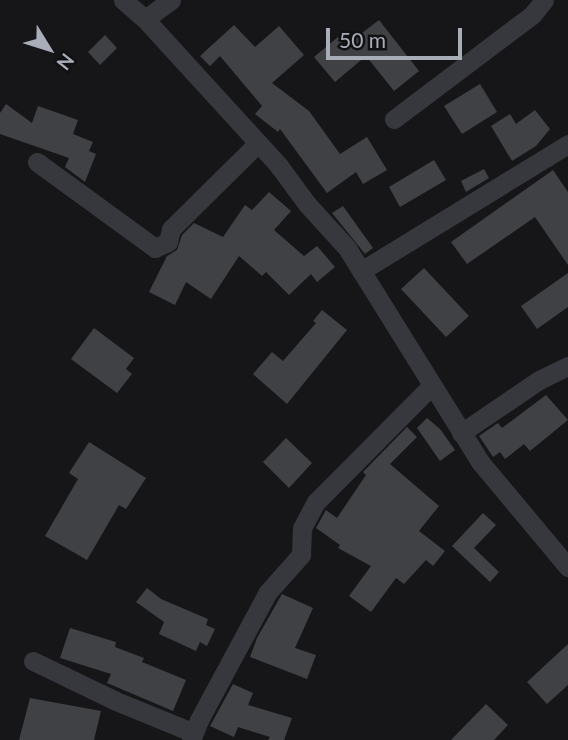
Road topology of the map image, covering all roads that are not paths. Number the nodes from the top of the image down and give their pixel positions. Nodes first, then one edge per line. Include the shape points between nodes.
1 (122, 0) edge
2 (171, 0) edge
3 (544, 0) edge
4 (145, 19) junction
5 (394, 119) dead end
6 (258, 143) junction
7 (568, 144) edge
8 (37, 162) dead end
9 (361, 271) junction
10 (568, 366) edge
11 (431, 386) junction
12 (461, 433) junction
13 (568, 567) edge
14 (33, 661) dead end
15 (193, 736) edge

1 - 4 street
2 - 4 street
3 - 5 street via 532,15
4 - 6 street
6 - 8 street via 171,229 168,243 155,248
6 - 9 street
7 - 9 street
9 - 11 street
10 - 12 street via 539,380
11 - 12 street
11 - 15 street via 317,502 302,528 301,555 268,592
12 - 13 street
14 - 15 street

